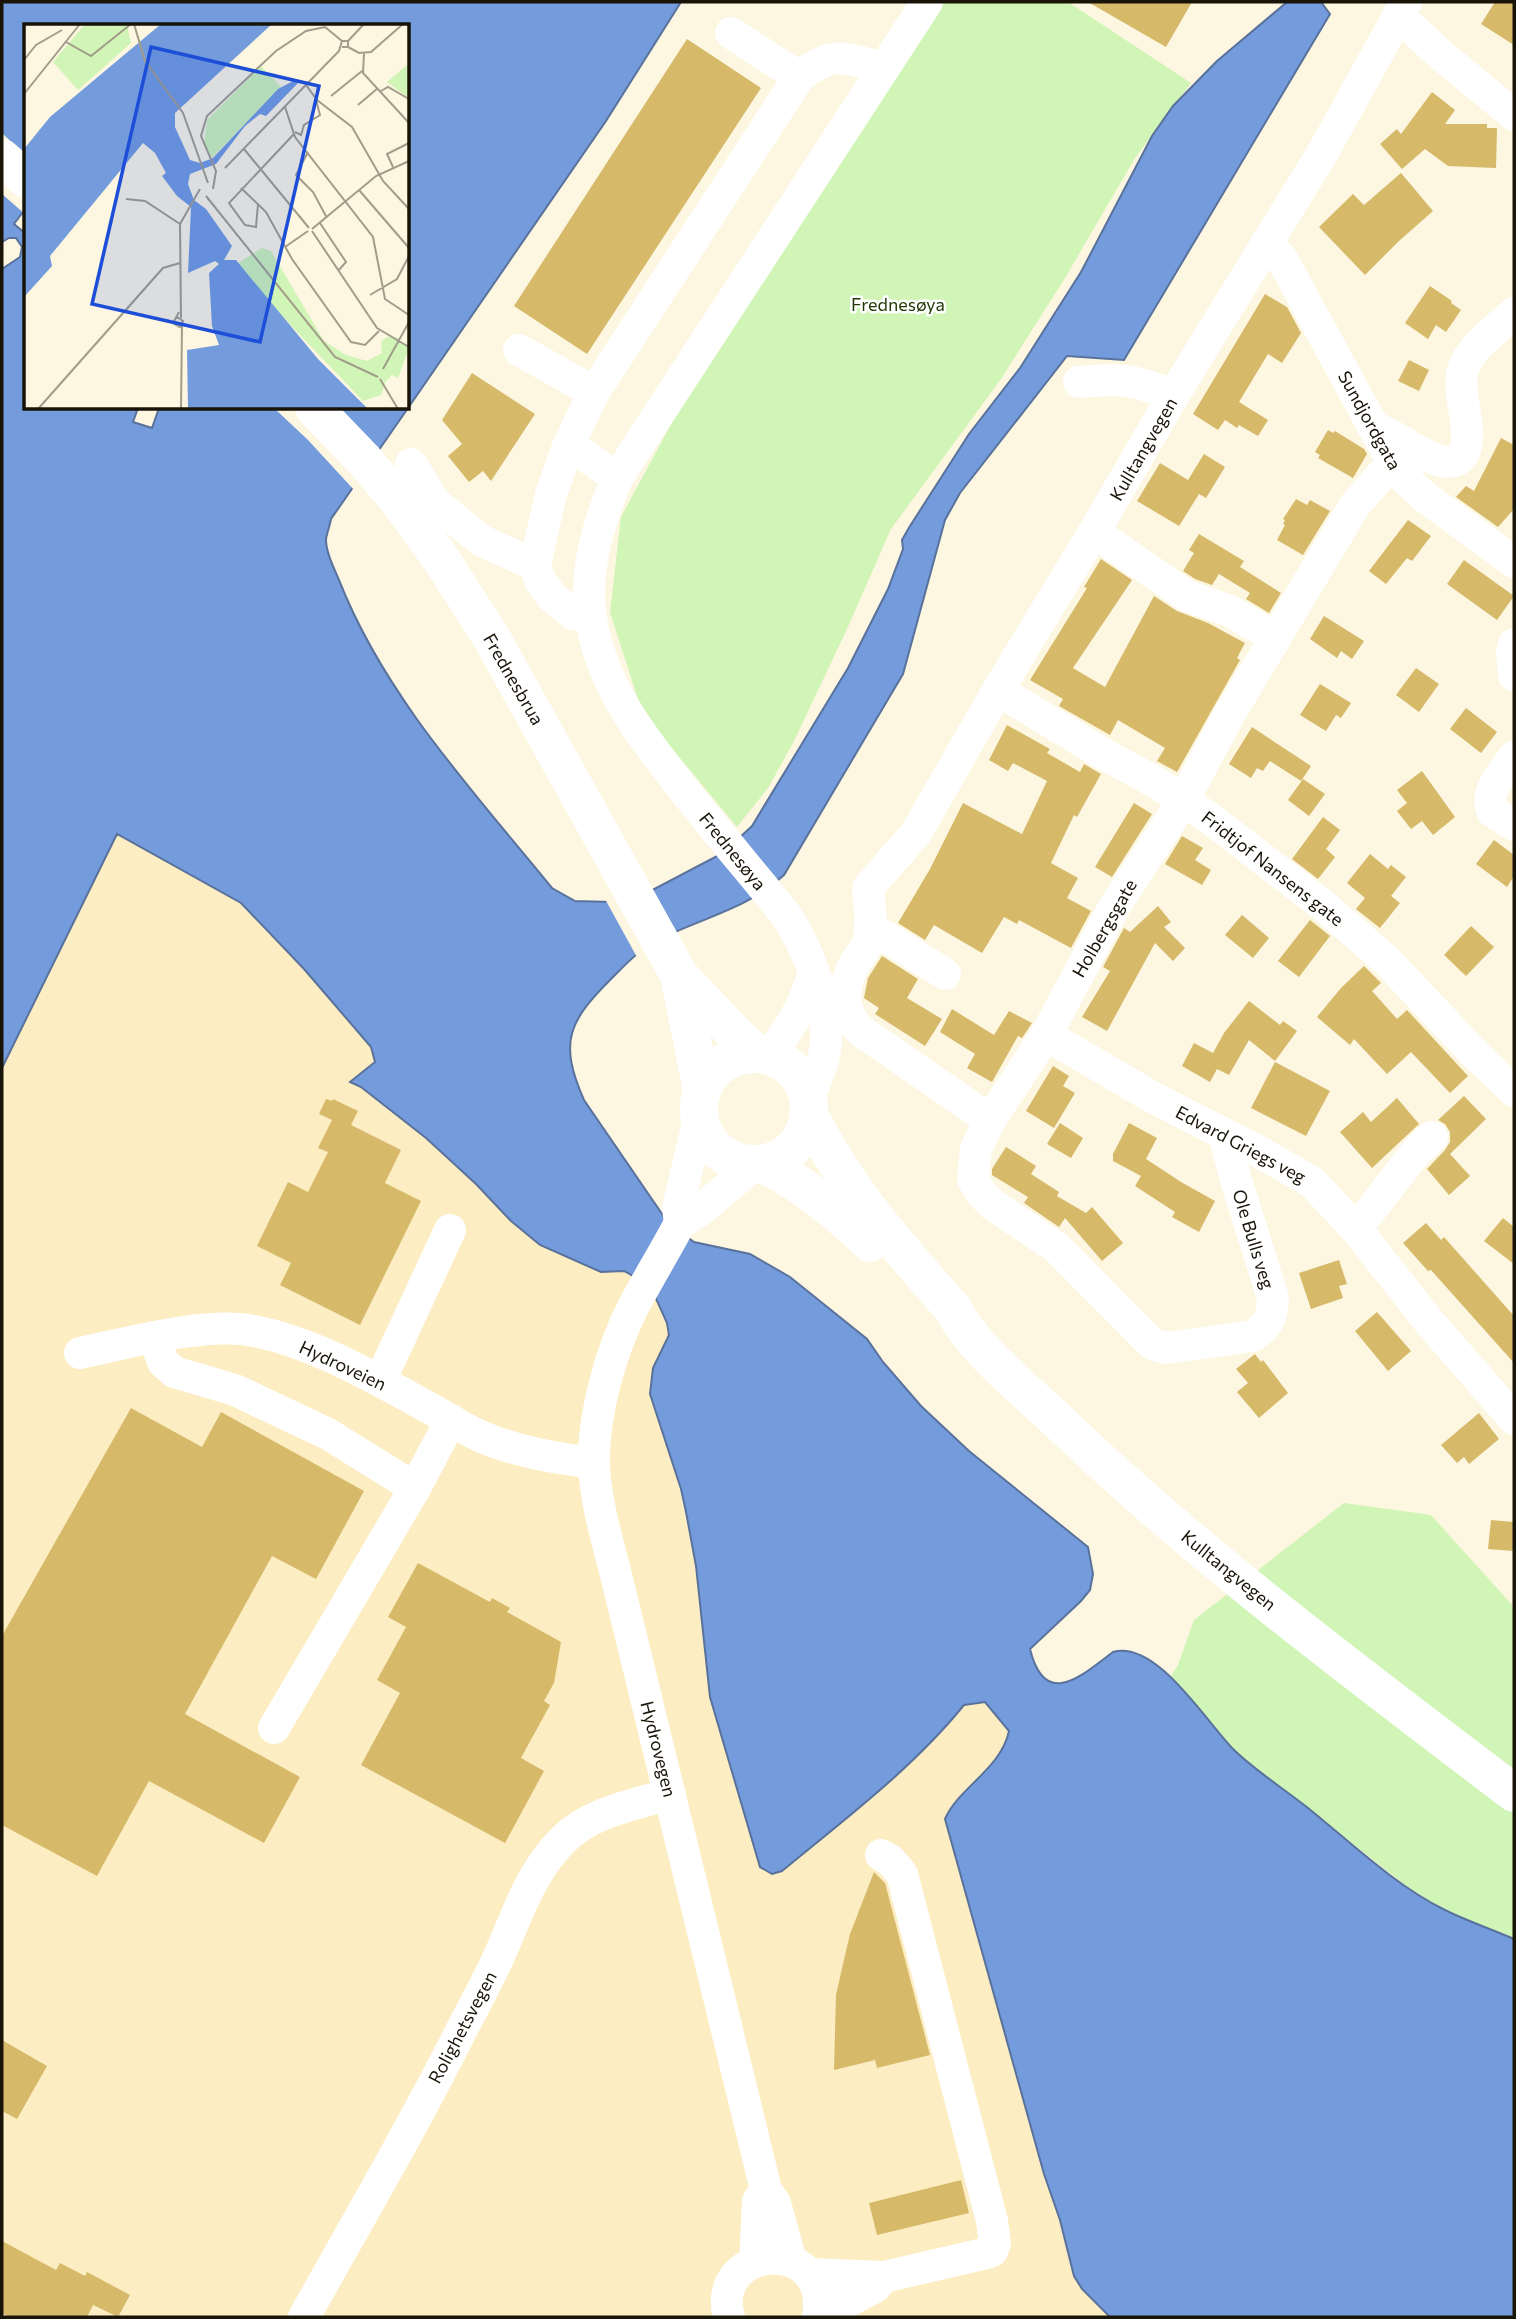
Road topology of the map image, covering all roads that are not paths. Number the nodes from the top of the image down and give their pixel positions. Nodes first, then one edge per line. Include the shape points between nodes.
1 (927, 2) edge
2 (1402, 8) edge
3 (731, 33) dead end
4 (883, 68) junction
5 (799, 77) junction
6 (1514, 115) edge
7 (2, 158) edge
8 (24, 177) edge
9 (1266, 243) junction
10 (1514, 313) edge
11 (519, 350) dead end
12 (1079, 382) dead end
13 (594, 392) junction
14 (1173, 396) junction
15 (316, 410) edge
16 (1372, 426) junction
17 (569, 444) junction
18 (1392, 463) junction
19 (411, 464) dead end
20 (617, 478) junction
21 (1094, 532) junction
22 (1514, 562) edge
23 (535, 565) junction
24 (590, 617) junction
25 (1276, 638) junction
26 (1514, 644) edge
27 (1514, 675) edge
28 (998, 690) junction
29 (1514, 757) edge
30 (1183, 801) junction
31 (1514, 825) edge
32 (870, 927) junction
33 (814, 974) junction
34 (945, 974) dead end
35 (679, 975) junction
36 (1046, 1035) junction
37 (762, 1054) junction
38 (1514, 1091) edge
39 (701, 1104) junction
40 (809, 1106) junction
41 (990, 1121) junction
42 (1224, 1133) junction
43 (1432, 1138) dead end
44 (759, 1164) junction
45 (680, 1223) junction
46 (1356, 1229) junction
47 (450, 1230) dead end
48 (962, 1326) junction
49 (154, 1337) junction
50 (1167, 1348) joint
51 (80, 1353) dead end
52 (380, 1381) junction
53 (1514, 1419) edge
54 (452, 1420) junction
55 (594, 1462) junction
56 (415, 1488) junction
57 (274, 1728) dead end
58 (1514, 1793) edge
59 (670, 1794) junction
60 (881, 1855) dead end
61 (766, 2190) junction
62 (755, 2262) junction
63 (800, 2268) junction
64 (884, 2277) junction
65 (726, 2315) edge
66 (304, 2317) edge
67 (818, 2317) edge

1 - 4 street, Frednesøya
2 - 6 street via 1441,55
2 - 9 street, Kulltangvegen via 1323,152
3 - 5 street
4 - 5 street via 834,58 822,60
4 - 20 street, Frednesøya
5 - 13 street
7 - 8 highway
9 - 14 street, Kulltangvegen
9 - 16 street, Sundjordgata via 1282,259
10 - 16 street via 1477,349 1462,373 1467,436 1462,454 1454,461 1434,461
11 - 13 street
12 - 14 street via 1114,378
13 - 17 street
14 - 21 street, Kulltangvegen
15 - 35 highway, Frednesbrua via 398,500 441,559 491,637
16 - 18 street, Sundjordgata
17 - 20 street
17 - 23 street via 551,494
18 - 22 street, Sundjordgata via 1425,497
18 - 25 street, Holbergsgate via 1355,505
19 - 23 street via 435,503 482,541
20 - 24 street, Frednesøya via 597,536
21 - 25 street via 1187,596 1230,611
21 - 28 street, Kulltangvegen
23 - 24 street via 552,597 573,614
24 - 33 street, Frednesøya via 602,662 640,735 786,915
25 - 30 street, Holbergsgate
26 - 27 street
28 - 30 street, Fridtjof Nansens gate
28 - 32 street, Kulltangvegen via 916,833 868,888
29 - 31 street via 1490,798 1492,811
30 - 36 street, Holbergsgate via 1113,909
30 - 38 street, Fridtjof Nansens gate via 1360,936
32 - 34 street
32 - 41 street via 868,942 845,988 849,1017 861,1031
33 - 37 street via 799,1016 786,1036
33 - 40 street, Frednesøya via 826,1032
35 - 37 highway via 736,1035
35 - 39 highway
36 - 41 street, Holbergsgate
36 - 42 street, Edvard Griegs veg
37 - 39 highway via 739,1055 723,1063 710,1075
37 - 40 highway via 794,1070
39 - 44 highway via 704,1133 712,1146 738,1162
39 - 45 street via 678,1208
40 - 44 highway via 805,1133 795,1147 781,1158
40 - 48 highway, Kulltangvegen via 825,1148 857,1196 953,1309
41 - 50 street, Holbergsgate via 972,1164 981,1193 1057,1248 1152,1344
42 - 46 street, Edvard Griegs veg via 1312,1182
42 - 50 street, Ole Bulls veg via 1273,1310 1263,1330 1253,1336
43 - 46 street
44 - 45 street
44 - 48 highway, Kulltangvegen via 796,1181 835,1210 945,1318
45 - 55 street, Hydrovegen via 632,1309 610,1365
46 - 53 street, Edvard Griegs veg
47 - 52 street
48 - 58 highway, Kulltangvegen via 1158,1513
49 - 51 street, Hydroveien
49 - 52 street, Hydroveien via 252,1330 309,1347
49 - 56 street via 163,1362 174,1372 235,1390 316,1428
52 - 54 street, Hydroveien
54 - 55 street, Hydroveien via 480,1436 542,1456
54 - 56 street
55 - 59 street, Hydrovegen via 614,1567
56 - 57 street
59 - 61 street, Hydrovegen
59 - 66 street, Rolighetsvegen via 587,1822 547,1857 460,2033
60 - 64 street via 902,1874 995,2243 986,2253
61 - 62 street, Hydrovegen via 758,2201
61 - 63 street, Hydrovegen
62 - 63 street via 773,2258
62 - 65 street via 733,2281
63 - 64 street
63 - 67 street, Hydrovegen via 819,2295
64 - 67 street via 875,2287

